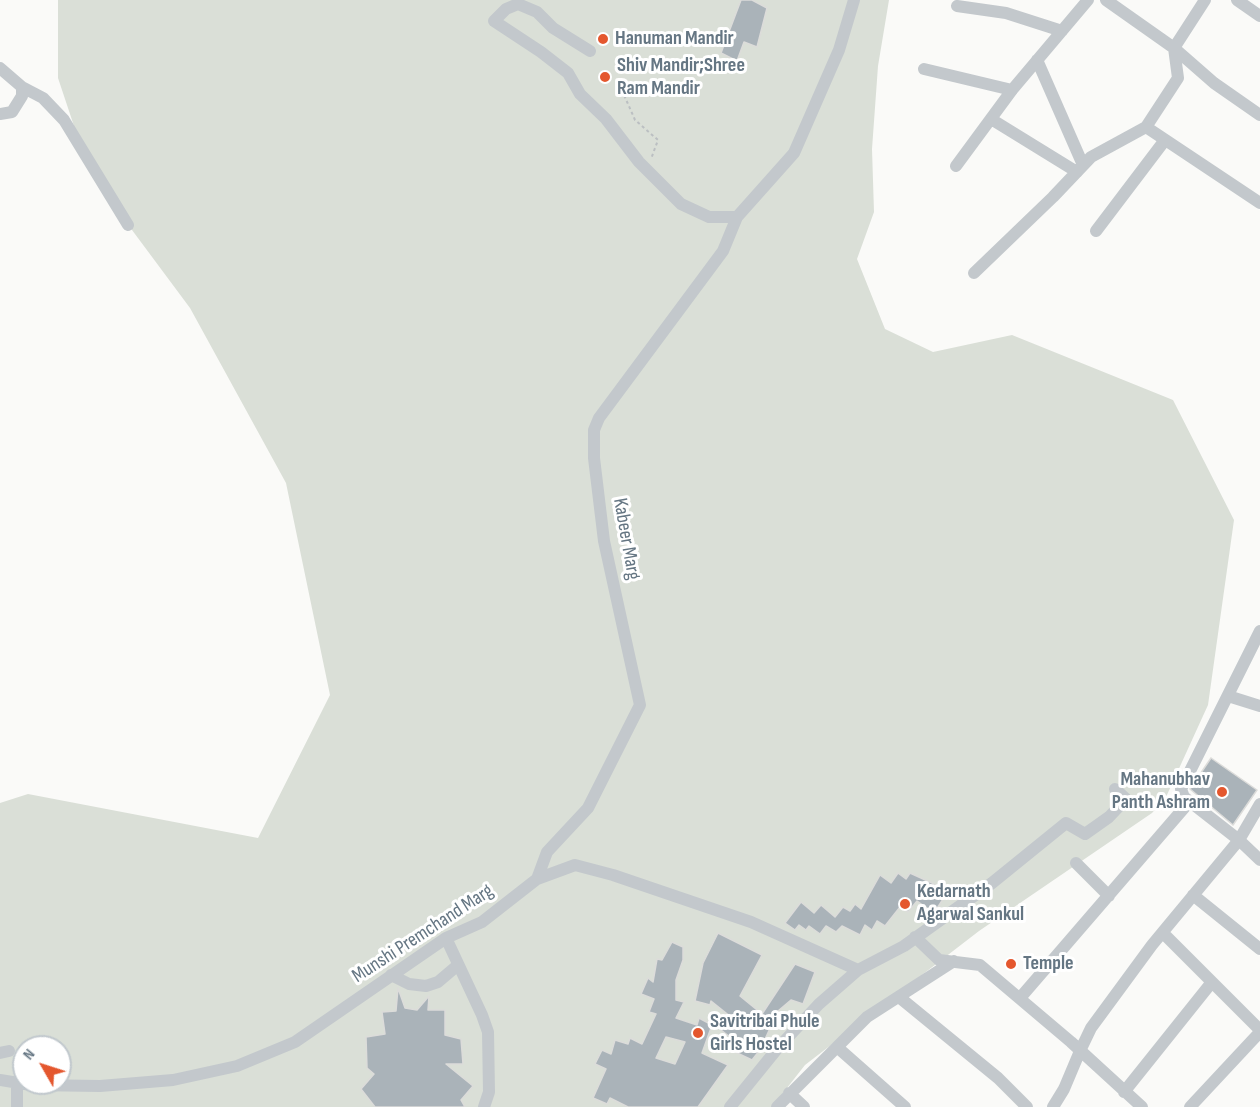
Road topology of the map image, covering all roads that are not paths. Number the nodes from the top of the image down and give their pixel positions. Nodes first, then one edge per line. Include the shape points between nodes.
1 (854, 0) edge
2 (1088, 0) edge
3 (1106, 0) edge
4 (1205, 0) edge
5 (1237, 0) edge
6 (957, 6) dead end
7 (1260, 16) edge
8 (1062, 31) junction
9 (1174, 48) junction
10 (590, 51) dead end
11 (1036, 60) junction
12 (0, 68) edge
13 (924, 69) dead end
14 (22, 87) junction
15 (1012, 90) junction
16 (0, 114) edge
17 (1260, 115) edge
18 (991, 119) junction
19 (1146, 128) junction
20 (1165, 140) junction
21 (956, 166) dead end
22 (1080, 168) junction
23 (1260, 203) edge
24 (737, 217) junction
25 (128, 225) dead end
26 (1096, 231) dead end
27 (974, 273) dead end
28 (1260, 630) edge
29 (1228, 696) junction
30 (1260, 706) edge
31 (1115, 789) dead end
32 (1190, 801) junction
33 (1260, 804) edge
34 (1239, 840) junction
35 (1260, 860) edge
36 (1077, 863) dead end
37 (537, 879) junction
38 (1193, 895) junction
39 (1109, 896) junction
40 (1163, 933) junction
41 (915, 937) junction
42 (446, 938) junction
43 (1260, 949) edge
44 (954, 961) junction
45 (458, 965) junction
46 (858, 970) junction
47 (392, 975) junction
48 (1212, 982) junction
49 (899, 997) junction
50 (1020, 998) junction
51 (1260, 1031) edge
52 (837, 1047) junction
53 (1080, 1050) junction
54 (72, 1085) edge
55 (1124, 1092) junction
56 (789, 1093) junction
57 (483, 1107) edge
58 (730, 1107) edge
59 (777, 1107) edge
60 (804, 1107) edge
61 (905, 1107) edge
62 (1028, 1107) edge
63 (1053, 1107) edge
64 (1142, 1107) edge
65 (1190, 1107) edge

1 - 24 street, Kabeer Marg via 838,50 794,153
2 - 8 street
3 - 9 street
4 - 9 street
5 - 7 street
6 - 8 street via 1006,13
8 - 11 street
9 - 17 street via 1214,83
9 - 19 street via 1178,78
10 - 24 street via 553,28 537,12 518,4 494,21 568,73 580,94 681,204 709,217
11 - 15 street
11 - 22 street
12 - 14 street
13 - 15 street
14 - 16 street via 22,96 12,112
14 - 25 street via 43,98 64,120
15 - 18 street
18 - 21 street
18 - 22 street
19 - 20 street
19 - 22 street via 1091,157
20 - 23 street
20 - 26 street
22 - 27 street
24 - 37 street, Kabeer Marg via 723,251 594,430 604,541 640,705 588,808 547,852
28 - 29 street
29 - 30 street
29 - 32 street via 1181,789
31 - 41 street via 1126,799 1109,817 1085,834 1066,823 992,883
32 - 34 street
32 - 39 street
33 - 34 street
34 - 35 street
34 - 38 street
36 - 39 street
37 - 42 street, Munshi Premchand Marg via 482,922
37 - 46 street, Munshi Premchand Marg via 575,865 613,875 751,922
38 - 40 street
38 - 43 street
39 - 50 street
40 - 48 street
40 - 53 street via 1091,1028
41 - 44 street via 939,960
41 - 46 street
42 - 45 street
42 - 47 street, Munshi Premchand Marg
44 - 49 street
44 - 50 street via 980,965
45 - 47 street via 438,982 426,986 409,984
45 - 57 street via 488,1032 489,1092
46 - 58 street via 819,1004
47 - 54 street, Munshi Premchand Marg via 295,1042 237,1066 174,1080
48 - 51 street
48 - 55 street
49 - 52 street via 867,1017
49 - 62 street
50 - 53 street
51 - 65 street
52 - 56 street
52 - 61 street
53 - 55 street
53 - 63 street
55 - 64 street
56 - 59 street
56 - 60 street

